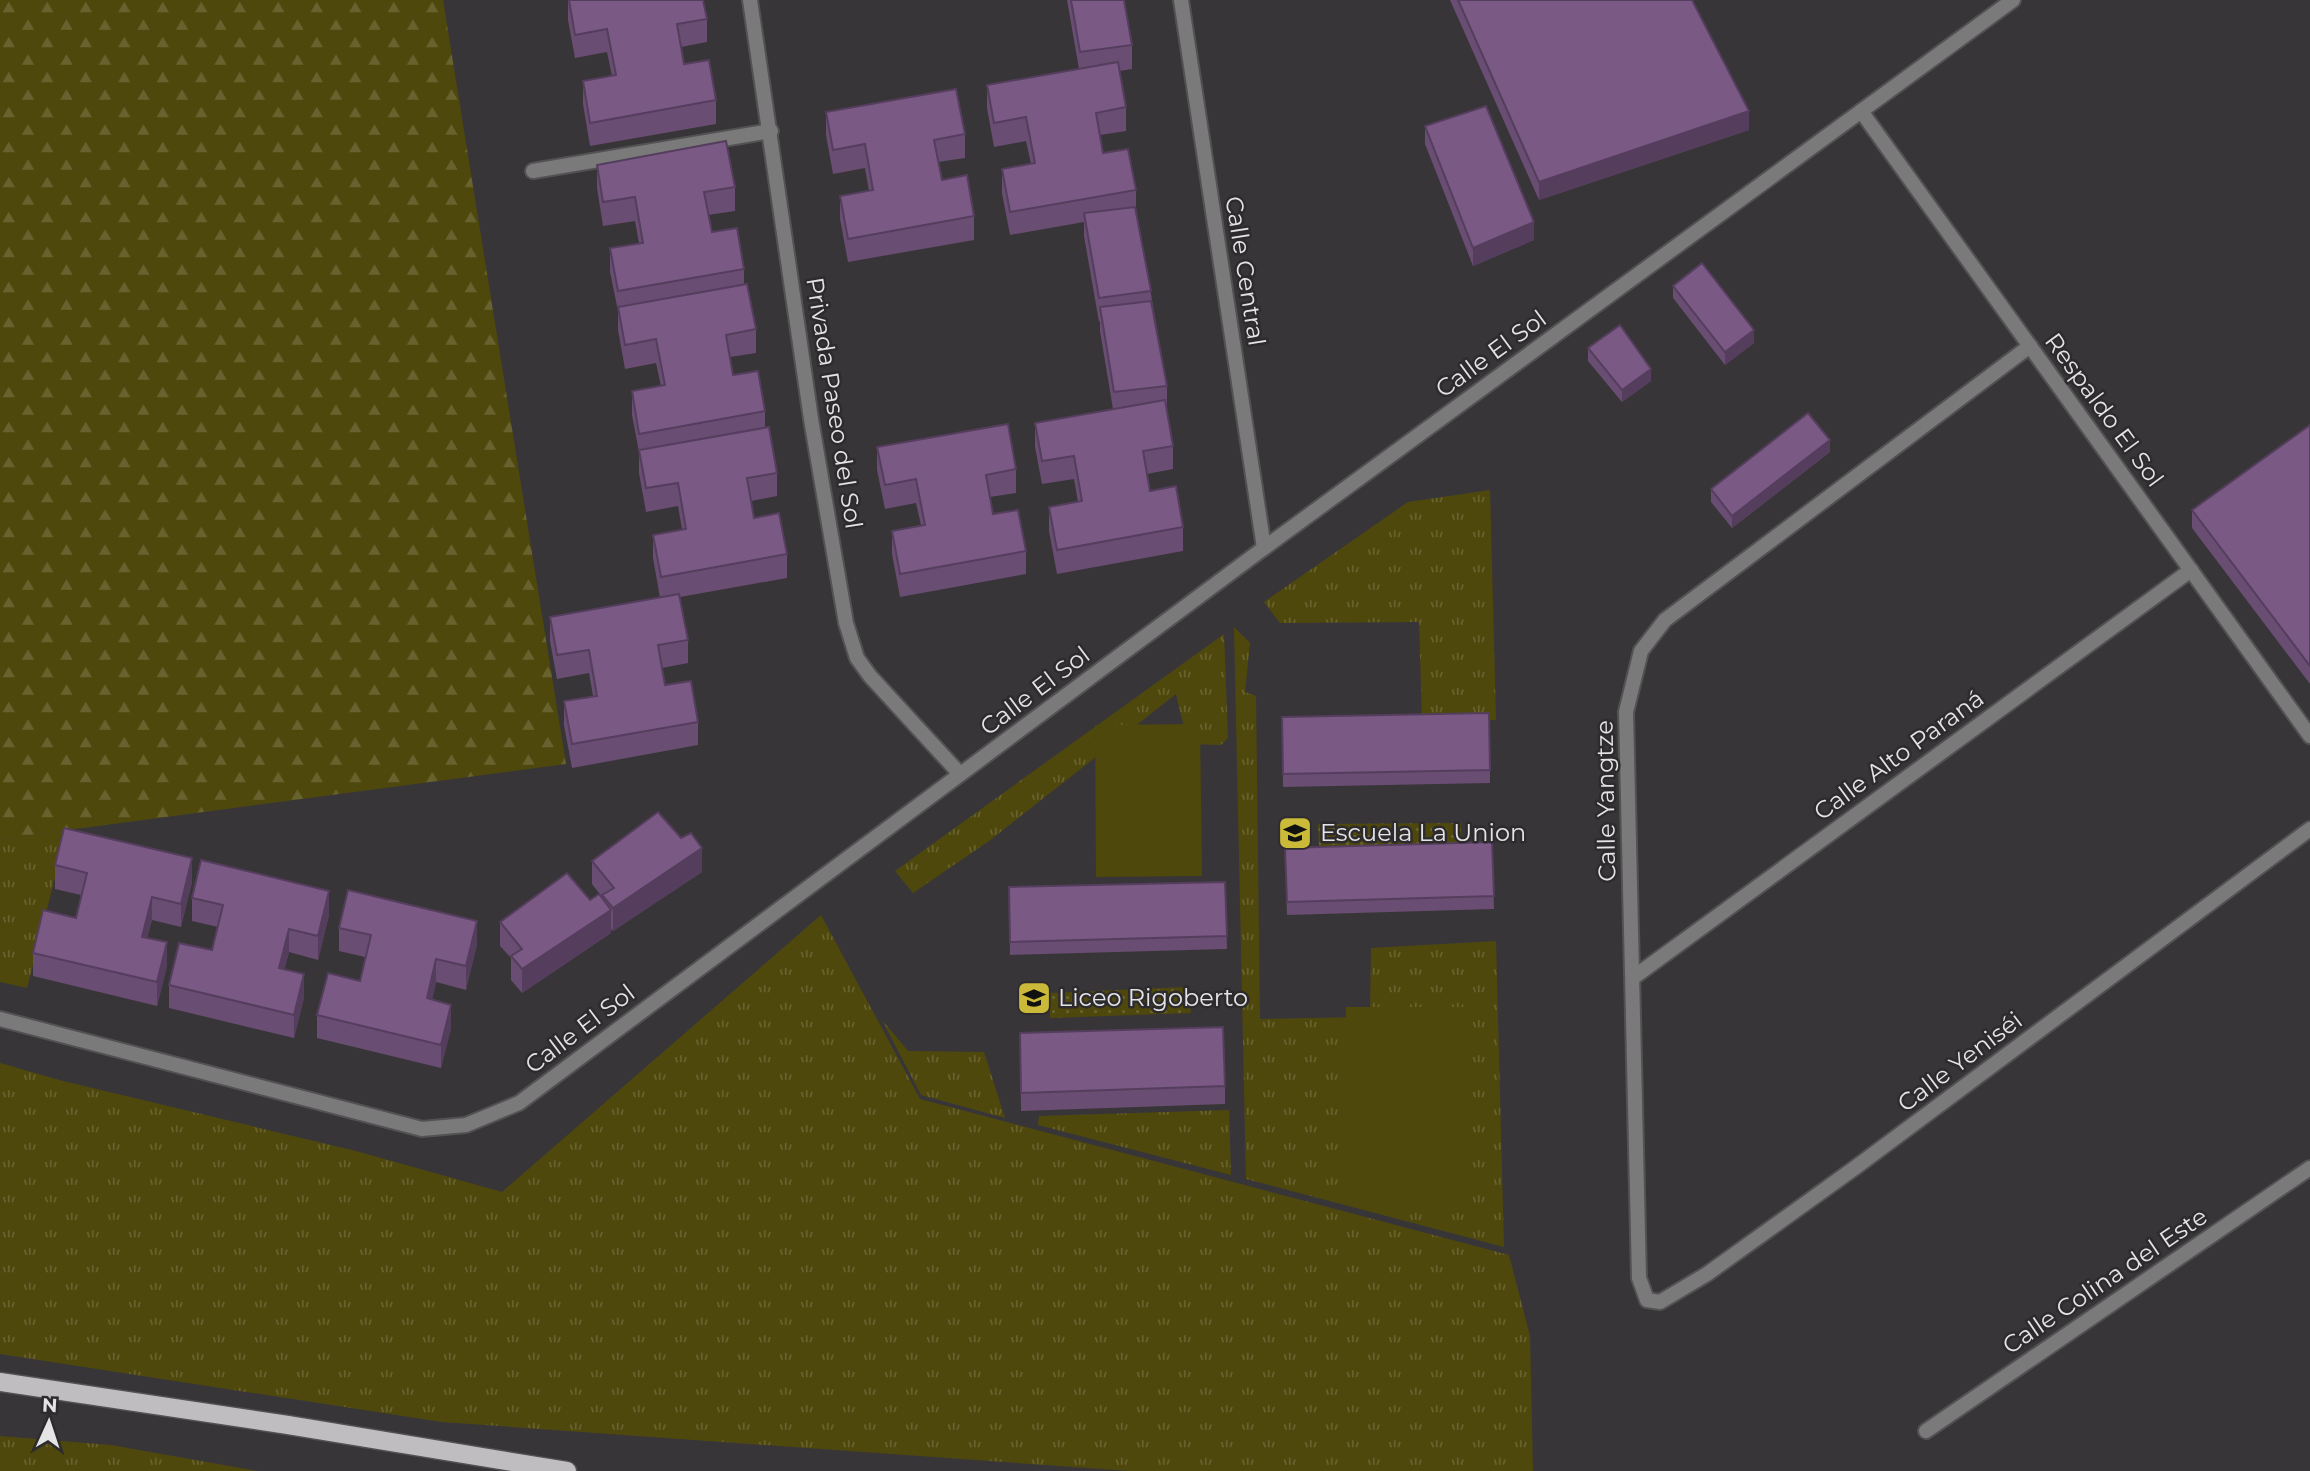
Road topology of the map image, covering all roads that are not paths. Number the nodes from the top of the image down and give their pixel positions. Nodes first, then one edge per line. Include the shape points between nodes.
1 (750, 0) edge
2 (1181, 0) edge
3 (2013, 0) edge
4 (1861, 111) junction
5 (771, 131) junction
6 (533, 171) dead end
7 (2030, 346) junction
8 (1264, 548) junction
9 (2191, 570) junction
10 (2310, 736) edge
11 (960, 774) junction
12 (2310, 829) edge
13 (1634, 976) junction
14 (0, 1019) edge
15 (2310, 1168) edge
16 (1639, 1279) joint
17 (0, 1382) edge
18 (1926, 1431) dead end
19 (568, 1471) edge

1 - 5 street, Privada Paseo del Sol
2 - 8 street, Calle Central
3 - 4 street, Calle El Sol
4 - 7 street, Respaldo El Sol
4 - 8 street, Calle El Sol
5 - 6 street
5 - 11 street, Privada Paseo del Sol via 811,419 846,624 857,658 870,676
7 - 9 street, Respaldo El Sol
7 - 13 street, Calle Yangtze via 1665,620 1640,651 1626,712
8 - 11 street, Calle El Sol
9 - 10 street, Respaldo El Sol
9 - 13 street, Calle Alto Paraná
11 - 14 street, Calle El Sol via 519,1103 466,1125 422,1129
12 - 16 street, Calle Yeniséi via 1707,1274 1660,1302 1647,1300
13 - 16 street, Calle Yangtze
15 - 18 street, Calle Colina del Este
17 - 19 main road

